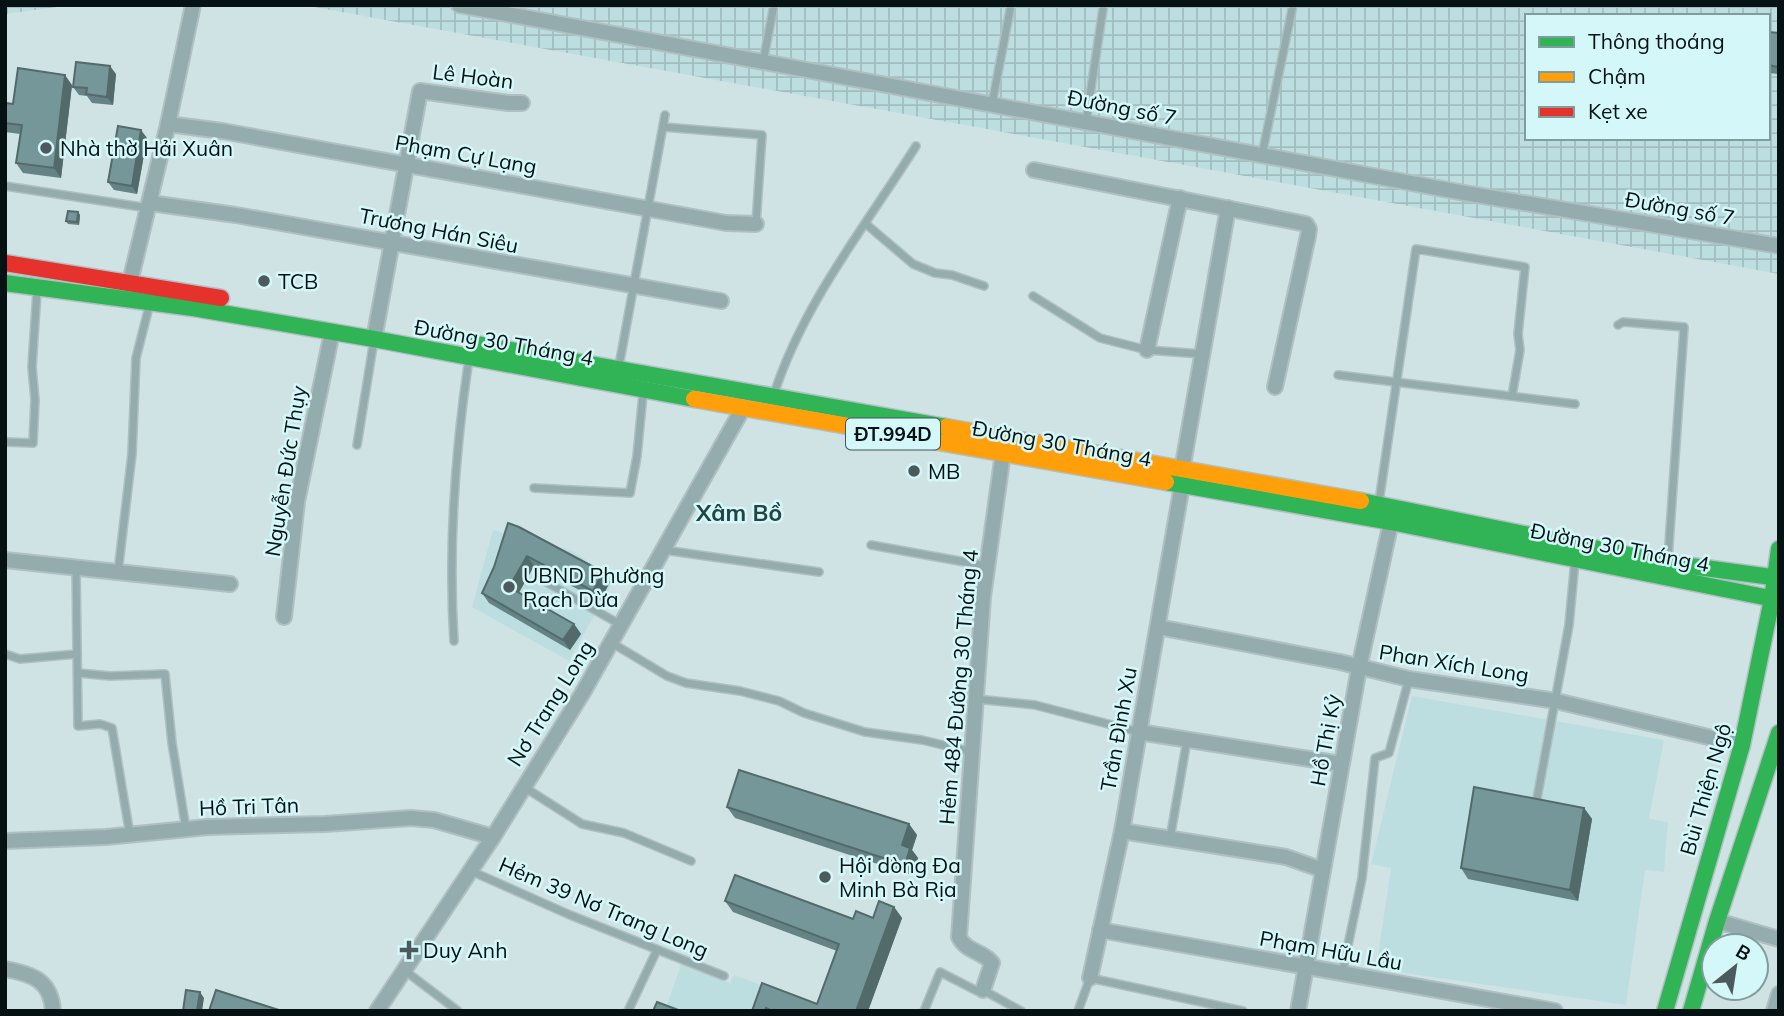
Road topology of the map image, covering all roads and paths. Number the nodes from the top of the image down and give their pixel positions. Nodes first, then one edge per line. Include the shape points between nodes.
1 (193, 5) edge
2 (459, 5) edge
3 (774, 5) edge
4 (1011, 5) edge
5 (1293, 5) edge
6 (1104, 9) dead end
7 (763, 62) junction
8 (522, 103) dead end
9 (992, 104) junction
10 (665, 115) dead end
11 (1086, 122) junction
12 (168, 124) junction
13 (663, 127) junction
14 (916, 146) dead end
15 (1262, 155) junction
16 (405, 164) junction
17 (1034, 170) dead end
18 (5, 186) edge
19 (1180, 198) junction
20 (149, 205) junction
21 (1228, 208) junction
22 (648, 209) junction
23 (756, 224) joint
24 (866, 224) junction
25 (393, 243) junction
26 (1779, 246) edge
27 (5, 263) edge
28 (130, 282) junction
29 (5, 283) edge
30 (632, 286) junction
31 (984, 286) dead end
32 (37, 287) junction
33 (1033, 296) dead end
34 (721, 301) dead end
35 (150, 303) junction
36 (1618, 325) dead end
37 (332, 332) junction
38 (375, 332) junction
39 (1147, 350) junction
40 (1203, 354) junction
41 (469, 357) junction
42 (618, 369) junction
43 (1338, 374) dead end
44 (1396, 382) junction
45 (1275, 387) dead end
46 (643, 389) junction
47 (1512, 396) junction
48 (744, 399) junction
49 (773, 404) junction
50 (1575, 404) dead end
51 (5, 443) edge
52 (357, 445) dead end
53 (1003, 453) junction
54 (1182, 478) junction
55 (534, 488) dead end
56 (1379, 505) junction
57 (1391, 522) junction
58 (871, 545) dead end
59 (1779, 549) edge
60 (664, 550) junction
61 (5, 560) edge
62 (1575, 560) junction
63 (1668, 563) junction
64 (987, 566) junction
65 (76, 568) junction
66 (819, 572) dead end
67 (117, 574) junction
68 (1777, 577) edge
69 (546, 582) edge
70 (230, 584) dead end
71 (1775, 599) edge
72 (284, 617) dead end
73 (622, 625) junction
74 (1157, 627) junction
75 (454, 641) dead end
76 (612, 643) junction
77 (5, 654) edge
78 (77, 654) junction
79 (1359, 668) junction
80 (78, 673) junction
81 (1409, 679) junction
82 (975, 699) junction
83 (1556, 701) junction
84 (1139, 732) junction
85 (1779, 733) edge
86 (1187, 740) junction
87 (1742, 745) junction
88 (972, 752) junction
89 (1341, 764) junction
90 (523, 786) junction
91 (1536, 804) edge
92 (186, 829) junction
93 (1122, 831) junction
94 (130, 835) junction
95 (493, 837) junction
96 (1170, 839) junction
97 (5, 841) edge
98 (691, 861) dead end
99 (1323, 870) junction
100 (470, 871) junction
101 (1692, 913) junction
102 (1717, 920) junction
103 (1100, 930) junction
104 (1779, 938) edge
105 (657, 950) junction
106 (1305, 968) junction
107 (5, 969) edge
108 (404, 970) junction
109 (1342, 974) junction
110 (724, 976) dead end
111 (1090, 978) junction
112 (983, 990) junction
113 (1779, 994) edge
114 (53, 1011) edge
115 (377, 1011) edge
116 (458, 1011) edge
117 (628, 1011) edge
118 (924, 1011) edge
119 (1021, 1011) edge
120 (1079, 1011) edge
121 (1243, 1011) edge
122 (1297, 1011) edge
123 (1555, 1011) edge
124 (1665, 1011) edge
125 (1691, 1011) edge
126 (1774, 1011) edge

1 - 12 street
2 - 7 street, Đường số 7
3 - 7 lane
4 - 9 lane
5 - 15 lane
6 - 11 lane
7 - 9 street, Đường số 7
8 - 16 street, Lê Hoàn via 420,91
9 - 11 street, Đường số 7
10 - 13 lane
11 - 15 street, Đường số 7
12 - 16 street, Phạm Cự Lạng
12 - 20 street
13 - 22 lane
13 - 23 lane via 762,135
14 - 24 lane
15 - 26 street, Đường số 7
16 - 22 street, Phạm Cự Lạng
16 - 25 street, Lê Hoàn
17 - 19 street
18 - 20 lane
19 - 21 street
19 - 39 street
20 - 25 street, Trương Hán Siêu via 236,215
20 - 28 street
21 - 40 street, Trần Đình Xu
21 - 45 street via 1301,222 1309,229
22 - 23 street, Phạm Cự Lạng
22 - 30 lane
24 - 31 lane via 913,264
24 - 49 lane via 802,325
25 - 30 street, Trương Hán Siêu
25 - 38 street, Lê Hoàn
27 - 28 main road, Đường 30 Tháng 4 / ĐT.994D
28 - 38 main road, Đường 30 Tháng 4 / ĐT.994D
29 - 32 main road, Đường 30 Tháng 4 / ĐT.994D
30 - 34 street, Trương Hán Siêu
30 - 42 lane
32 - 35 main road, Đường 30 Tháng 4 / ĐT.994D
32 - 51 lane via 33,443
33 - 39 lane via 1100,338
35 - 37 main road, Đường 30 Tháng 4 / ĐT.994D
35 - 67 lane via 136,358 132,454
36 - 63 lane via 1684,327
37 - 38 main road, Đường 30 Tháng 4 / ĐT.994D
37 - 72 street, Nguyễn Đức Thụy via 297,502
38 - 41 main road, Đường 30 Tháng 4 / ĐT.994D
38 - 42 main road, Đường 30 Tháng 4 / ĐT.994D
38 - 52 lane
39 - 40 lane
40 - 54 street, Trần Đình Xu
41 - 46 main road, Đường 30 Tháng 4 / ĐT.994D
41 - 75 lane via 453,508
42 - 48 main road, Đường 30 Tháng 4 / ĐT.994D
43 - 44 lane
44 - 47 lane
44 - 47 lane via 1416,249 1525,267
44 - 56 lane
46 - 48 main road, Đường 30 Tháng 4 / ĐT.994D
46 - 55 lane via 630,493
47 - 50 lane
48 - 49 main road, Đường 30 Tháng 4 / ĐT.994D
48 - 60 street, Nơ Trang Long
49 - 53 main road, Đường 30 Tháng 4 / ĐT.994D
49 - 54 main road, Đường 30 Tháng 4 / ĐT.994D
53 - 54 main road, Đường 30 Tháng 4 / ĐT.994D
53 - 64 street, Hẻm 484 Đường 30 Tháng 4
54 - 56 main road, Đường 30 Tháng 4 / ĐT.994D
54 - 57 main road, Đường 30 Tháng 4 / ĐT.994D
54 - 74 street, Trần Đình Xu
56 - 63 main road, Đường 30 Tháng 4 / ĐT.994D
57 - 62 main road, Đường 30 Tháng 4 / ĐT.994D
57 - 79 street, Hồ Thị Kỷ
58 - 64 lane
59 - 68 main road, Bùi Thiện Ngộ
60 - 66 lane
60 - 73 street, Nơ Trang Long
61 - 65 street
62 - 71 main road, Đường 30 Tháng 4 / ĐT.994D
62 - 83 lane
63 - 68 main road, Đường 30 Tháng 4 / ĐT.994D
64 - 82 street, Hẻm 484 Đường 30 Tháng 4
65 - 67 street
65 - 78 lane
67 - 70 street
68 - 71 main road, Bùi Thiện Ngộ
69 - 73 lane
71 - 87 main road, Bùi Thiện Ngộ
73 - 76 street, Nơ Trang Long
74 - 79 street, Phan Xích Long
74 - 84 street, Trần Đình Xu
76 - 88 lane via 686,683 779,701 865,732
76 - 90 street, Nơ Trang Long
77 - 78 lane via 20,659
78 - 80 lane
79 - 81 street, Phan Xích Long
79 - 89 street, Hồ Thị Kỷ
80 - 92 lane via 165,674
80 - 94 lane via 78,726 112,728
81 - 83 street, Phan Xích Long
81 - 109 lane via 1389,753 1375,758 1362,878
82 - 84 lane via 1035,705
82 - 88 street, Hẻm 484 Đường 30 Tháng 4
83 - 87 street, Phan Xích Long
83 - 91 lane
84 - 86 street
84 - 93 street, Trần Đình Xu
85 - 102 main road
86 - 89 street
86 - 96 lane
87 - 101 main road, Bùi Thiện Ngộ
88 - 112 street, Hẻm 484 Đường 30 Tháng 4 via 959,937 992,963
89 - 99 street, Hồ Thị Kỷ
90 - 95 street, Nơ Trang Long
90 - 98 lane via 582,824 624,833
92 - 94 street, Hồ Tri Tân
92 - 95 street, Hồ Tri Tân via 411,818
93 - 96 street
93 - 103 street, Trần Đình Xu
94 - 97 street, Hồ Tri Tân
95 - 100 street, Nơ Trang Long
96 - 99 street via 1286,857
99 - 106 street, Hồ Thị Kỷ
100 - 105 lane, Hẻm 39 Nơ Trang Long
100 - 108 street, Nơ Trang Long
101 - 102 main road
101 - 124 main road, Bùi Thiện Ngộ
102 - 104 street
102 - 125 main road
103 - 106 street, Phạm Hữu Lầu
103 - 111 street, Trần Đình Xu
105 - 110 lane, Hẻm 39 Nơ Trang Long
105 - 117 lane
106 - 109 street, Phạm Hữu Lầu
106 - 122 street, Hồ Thị Kỷ
107 - 114 street via 31,974 48,989
108 - 115 street, Nơ Trang Long
108 - 116 lane
109 - 123 street, Phạm Hữu Lầu
111 - 120 lane
111 - 121 lane
112 - 118 lane via 976,991 940,972
112 - 119 lane
113 - 126 street

